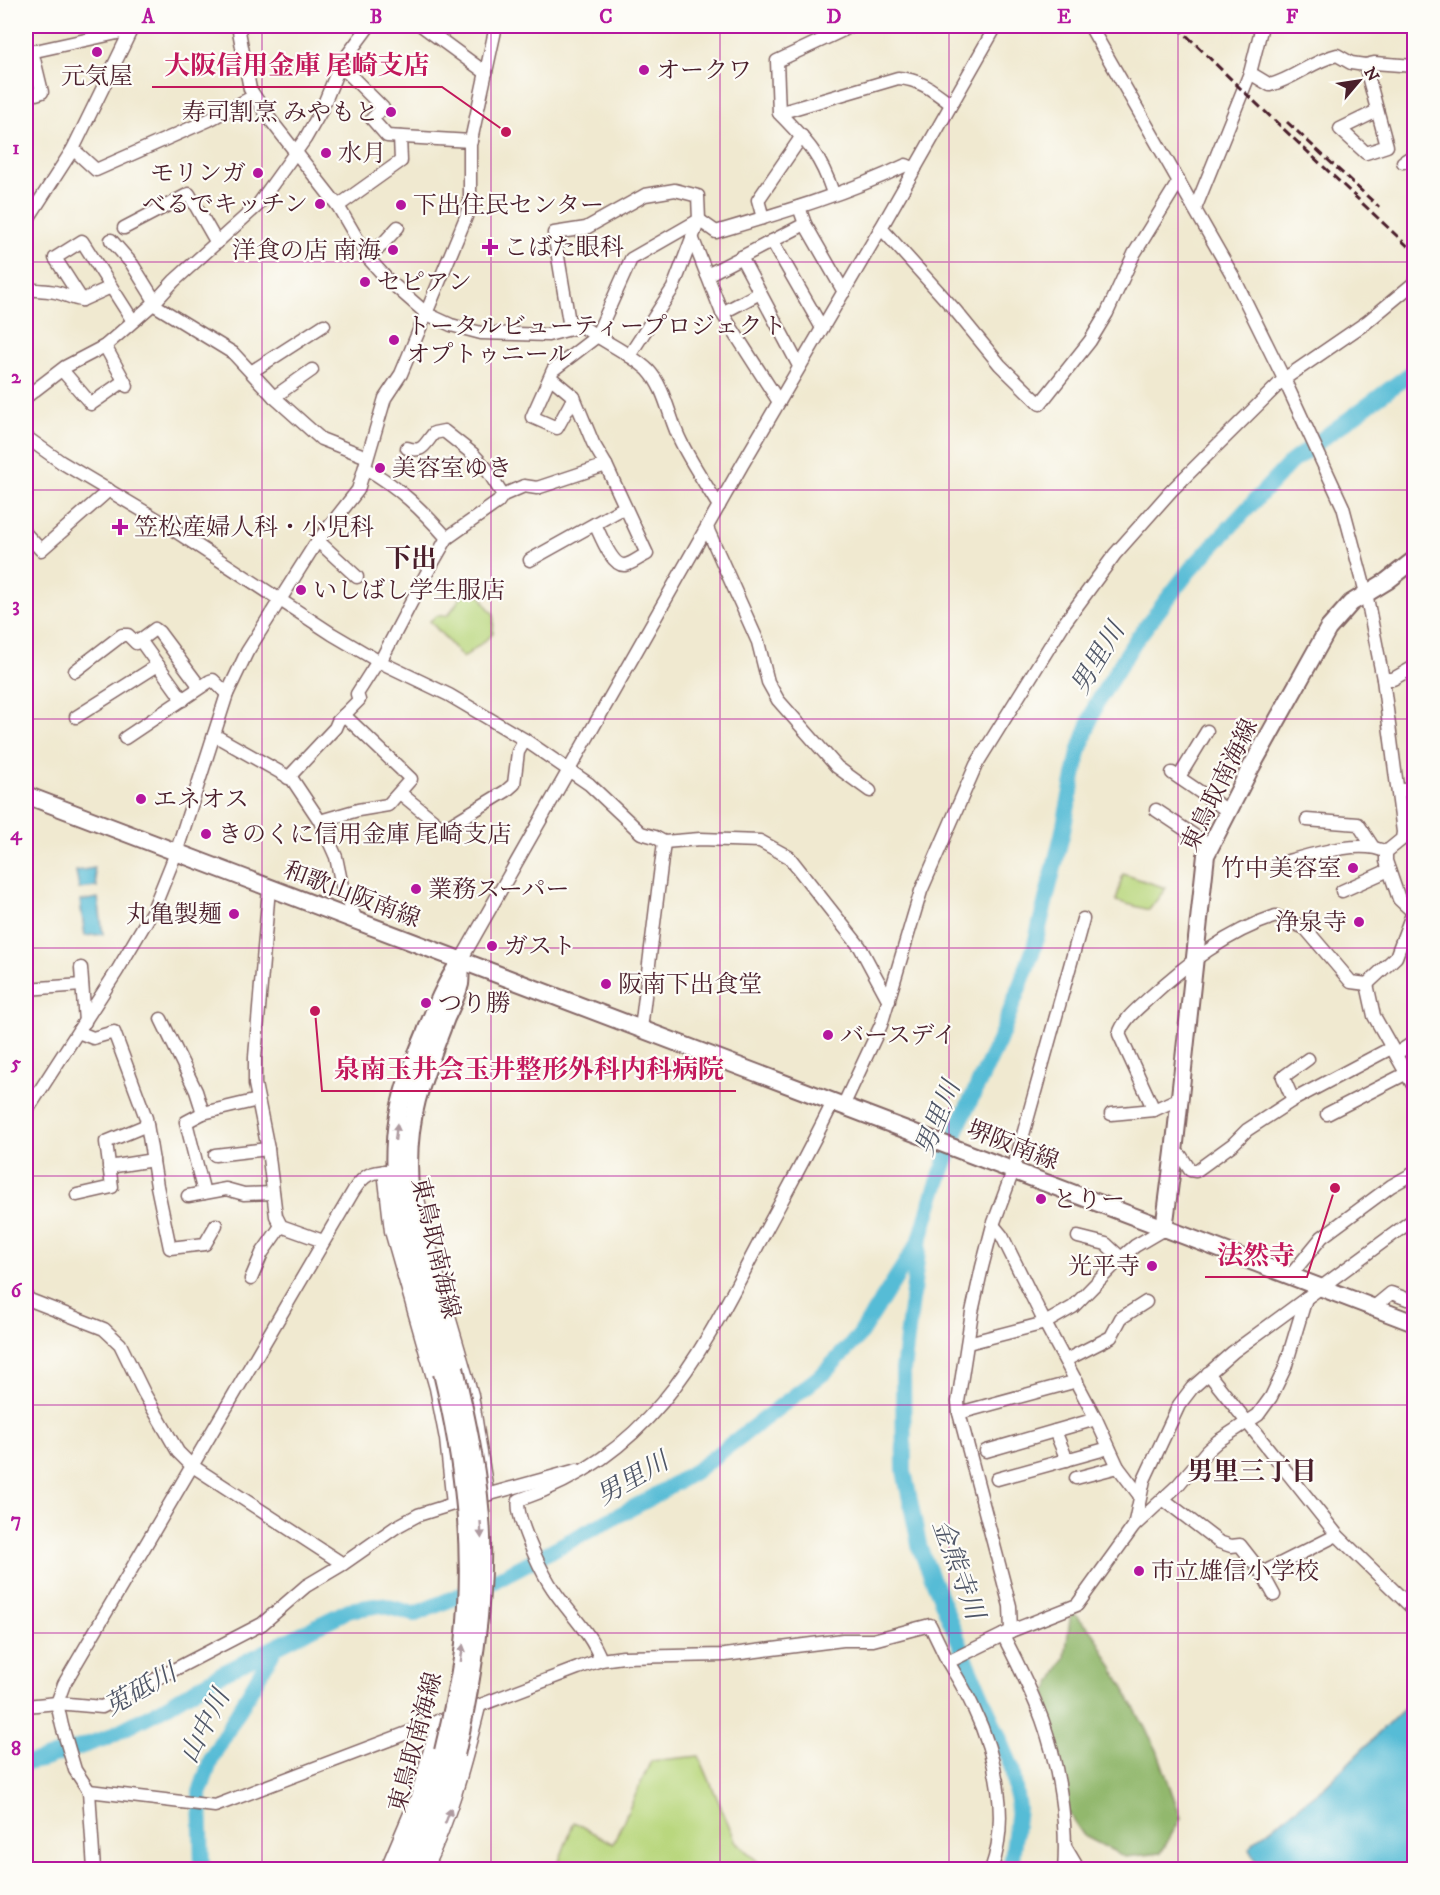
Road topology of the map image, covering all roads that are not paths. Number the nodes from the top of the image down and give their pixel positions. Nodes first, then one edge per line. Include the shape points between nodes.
1 (238, 26) edge
2 (369, 26) edge
3 (422, 26) edge
4 (496, 26) edge
5 (852, 26) edge
6 (996, 26) edge
7 (1090, 26) edge
8 (1262, 26) edge
9 (132, 28) edge
10 (825, 31) edge
11 (29, 52) edge
12 (340, 65) junction
13 (1365, 65) junction
14 (1414, 66) edge
15 (1250, 72) junction
16 (486, 73) junction
17 (254, 96) junction
18 (26, 97) edge
19 (951, 104) junction
20 (1377, 111) dead end
21 (779, 113) junction
22 (802, 136) junction
23 (400, 137) junction
24 (471, 141) junction
25 (73, 149) junction
26 (295, 151) junction
27 (1414, 154) edge
28 (1403, 162) dead end
29 (915, 169) junction
30 (1179, 181) junction
31 (833, 193) junction
32 (338, 206) junction
33 (799, 207) junction
34 (1195, 209) junction
35 (763, 218) junction
36 (699, 220) junction
37 (26, 222) edge
38 (806, 224) junction
39 (398, 226) dead end
40 (124, 228) dead end
41 (881, 228) junction
42 (692, 237) junction
43 (111, 240) dead end
44 (772, 241) junction
45 (217, 243) junction
46 (741, 257) junction
47 (369, 259) junction
48 (707, 275) junction
49 (1414, 283) edge
50 (111, 287) junction
51 (26, 288) edge
52 (844, 292) junction
53 (760, 294) junction
54 (82, 300) junction
55 (154, 302) junction
56 (722, 313) junction
57 (427, 314) junction
58 (133, 321) junction
59 (324, 325) dead end
60 (570, 328) junction
61 (822, 328) junction
62 (596, 337) junction
63 (105, 346) junction
64 (629, 356) junction
65 (799, 366) junction
66 (62, 370) junction
67 (312, 370) dead end
68 (251, 372) junction
69 (550, 377) junction
70 (1284, 379) junction
71 (26, 397) edge
72 (274, 397) junction
73 (574, 397) junction
74 (779, 402) junction
75 (26, 436) edge
76 (407, 448) dead end
77 (366, 462) junction
78 (606, 465) junction
79 (109, 490) junction
80 (503, 495) junction
81 (719, 506) junction
82 (625, 507) junction
83 (595, 524) junction
84 (707, 528) junction
85 (26, 536) edge
86 (447, 538) junction
87 (318, 541) junction
88 (530, 560) dead end
89 (1414, 560) edge
90 (357, 577) dead end
91 (1366, 593) junction
92 (280, 601) junction
93 (140, 640) junction
94 (379, 662) junction
95 (158, 665) junction
96 (1414, 667) edge
97 (75, 671) dead end
98 (1383, 679) junction
99 (200, 687) junction
100 (227, 694) junction
101 (183, 700) junction
102 (344, 716) junction
103 (76, 717) dead end
104 (1207, 731) dead end
105 (213, 735) junction
106 (125, 738) dead end
107 (525, 740) junction
108 (570, 769) junction
109 (288, 778) junction
110 (1414, 788) edge
111 (870, 791) dead end
112 (1399, 791) junction
113 (400, 793) junction
114 (26, 795) edge
115 (1156, 810) dead end
116 (1228, 811) junction
117 (1307, 820) dead end
118 (320, 822) junction
119 (664, 842) junction
120 (1210, 846) junction
121 (1373, 847) junction
122 (1386, 852) junction
123 (176, 853) junction
124 (1288, 861) dead end
125 (1389, 870) junction
126 (269, 888) junction
127 (1342, 891) dead end
128 (1414, 910) edge
129 (1083, 919) dead end
130 (357, 922) junction
131 (1195, 958) junction
132 (461, 960) junction
133 (81, 968) dead end
134 (1367, 984) junction
135 (82, 985) junction
136 (26, 989) edge
137 (889, 1001) junction
138 (161, 1019) dead end
139 (82, 1027) junction
140 (641, 1029) junction
141 (1414, 1042) edge
142 (1393, 1051) junction
143 (1308, 1059) dead end
144 (1407, 1073) junction
145 (1414, 1087) edge
146 (1180, 1098) junction
147 (258, 1100) junction
148 (1293, 1100) junction
149 (842, 1106) junction
150 (1154, 1110) junction
151 (26, 1112) edge
152 (203, 1113) junction
153 (1327, 1113) dead end
154 (1112, 1114) dead end
155 (147, 1125) junction
156 (268, 1149) junction
157 (411, 1150) junction
158 (1174, 1152) junction
159 (215, 1155) dead end
160 (153, 1160) junction
161 (109, 1167) junction
162 (1008, 1169) junction
163 (389, 1171) junction
164 (1414, 1173) edge
165 (204, 1193) junction
166 (273, 1193) junction
167 (77, 1195) dead end
168 (188, 1196) dead end
169 (1414, 1219) edge
170 (216, 1225) dead end
171 (993, 1225) junction
172 (281, 1226) junction
173 (1164, 1229) junction
174 (1078, 1237) dead end
175 (323, 1241) junction
176 (1121, 1258) junction
177 (1290, 1276) junction
178 (251, 1279) dead end
179 (1322, 1287) junction
180 (26, 1296) edge
181 (1306, 1298) junction
182 (1414, 1299) edge
183 (1146, 1302) dead end
184 (1374, 1307) junction
185 (1045, 1323) junction
186 (1414, 1323) edge
187 (968, 1343) junction
188 (1066, 1360) junction
189 (449, 1371) junction
190 (1208, 1373) junction
191 (1077, 1381) junction
192 (959, 1413) junction
193 (1096, 1419) junction
194 (1248, 1423) junction
195 (1055, 1431) junction
196 (1109, 1448) junction
197 (986, 1450) dead end
198 (1066, 1460) junction
199 (191, 1465) junction
200 (586, 1467) junction
201 (1118, 1467) junction
202 (1076, 1478) dead end
203 (998, 1479) dead end
204 (487, 1494) junction
205 (1140, 1496) junction
206 (1163, 1499) junction
207 (453, 1504) junction
208 (1134, 1526) junction
209 (1337, 1535) junction
210 (343, 1564) junction
211 (1262, 1573) junction
212 (1274, 1595) dead end
213 (1414, 1610) edge
214 (1005, 1634) junction
215 (601, 1660) junction
216 (951, 1660) junction
217 (57, 1703) junction
218 (26, 1706) edge
219 (479, 1707) junction
220 (438, 1721) junction
221 (449, 1753) junction
222 (89, 1791) junction
223 (1066, 1848) junction
224 (94, 1869) edge
225 (386, 1869) edge
226 (398, 1869) edge
227 (413, 1869) edge
228 (425, 1869) edge
229 (991, 1869) edge
230 (1064, 1869) edge
231 (1078, 1869) edge

1 - 17 street
2 - 12 street
3 - 16 street
4 - 16 street
5 - 10 street
6 - 19 street
7 - 30 street
8 - 15 street
9 - 11 street
9 - 25 street
10 - 21 street via 777,61
11 - 18 street via 42,92
12 - 23 street via 383,108 372,119 387,136
12 - 26 street via 321,111
13 - 14 street
13 - 15 street via 1337,55 1322,58 1283,82 1270,85
13 - 20 street
15 - 34 street
16 - 24 street
17 - 25 street via 96,170
17 - 26 street
19 - 21 street via 912,79 898,78
19 - 29 street
21 - 22 street
22 - 31 street via 817,155
22 - 35 street via 758,200
23 - 24 street
23 - 32 street via 401,161
24 - 57 street via 466,218
25 - 37 street
26 - 32 street
26 - 45 street via 257,206
27 - 28 street
29 - 31 street via 906,165
29 - 41 street
30 - 34 street
30 - 41 street via 1134,254 1096,332 1040,404 1000,365
31 - 33 street
32 - 47 street
33 - 35 street
33 - 38 street
34 - 70 street
35 - 36 street via 716,232
36 - 42 street
36 - 60 street via 698,196 675,190 645,195 586,228 554,233
36 - 62 street via 631,259
38 - 44 street
38 - 52 street
39 - 47 street
40 - 45 street via 189,194
41 - 52 street
42 - 48 street
42 - 64 street via 673,288
43 - 55 street via 132,264
44 - 46 street
44 - 61 street
45 - 55 street
46 - 48 street
46 - 53 street
47 - 57 street
48 - 56 street
49 - 70 street via 1367,322
50 - 54 street
50 - 54 street via 82,241 56,258
50 - 58 street
51 - 54 street
52 - 61 street
53 - 56 street
53 - 65 street
55 - 58 street
55 - 68 street via 223,345
56 - 74 street
57 - 60 street via 481,333 548,335
57 - 77 street via 401,374 385,398
58 - 63 street
59 - 68 street
60 - 62 street via 582,326
61 - 65 street
62 - 64 street
62 - 69 street via 553,370
63 - 66 street
63 - 66 street via 126,383 91,404
64 - 81 street via 649,371 680,441
65 - 74 street
66 - 71 street
67 - 72 street
68 - 72 street
69 - 73 street
69 - 73 street via 532,417 557,428
70 - 91 street via 1343,507
70 - 137 street via 1171,491 1115,554 1063,625 976,765 921,891
72 - 77 street via 321,439
73 - 78 street
74 - 81 street
75 - 79 street
76 - 80 street via 421,449 434,433 444,431 480,461
77 - 86 street via 422,510
77 - 87 street via 358,490
78 - 80 street
78 - 82 street
79 - 85 street via 40,550
79 - 92 street
80 - 86 street
81 - 84 street
82 - 83 street
82 - 83 street via 646,554 626,565 614,562
83 - 88 street
84 - 108 street
84 - 111 street via 758,642 768,682 778,700 837,767
86 - 94 street
87 - 90 street
87 - 92 street
89 - 91 main road, 東鳥取南海線
91 - 98 street
91 - 116 main road, 東鳥取南海線 via 1328,629
92 - 94 street
92 - 100 street via 246,652
93 - 95 street
93 - 97 street via 136,643 122,635
93 - 99 street via 158,630
94 - 102 street via 357,694 359,700
94 - 107 street via 449,695
95 - 101 street
95 - 103 street
96 - 98 street via 1393,679
98 - 112 street
99 - 100 street via 212,680
99 - 101 street
100 - 105 street
101 - 106 street
102 - 109 street
102 - 113 street via 411,779
104 - 116 street via 1176,775
105 - 109 street
105 - 123 street
107 - 108 street
107 - 113 street via 518,752 514,784 444,829
108 - 119 street via 641,833
108 - 132 street
109 - 118 street
110 - 112 street
112 - 122 street via 1404,832 1402,839
113 - 118 street via 388,805
114 - 123 main road, 和歌山阪南線
115 - 120 street
116 - 120 main road, 東鳥取南海線
117 - 121 street via 1358,824
118 - 130 street
119 - 137 street via 760,841 789,857 860,947
119 - 140 street
120 - 131 main road, 東鳥取南海線 via 1204,861
121 - 122 street
121 - 124 street via 1332,850
122 - 125 street
123 - 126 main road, 和歌山阪南線
123 - 139 street via 153,910
125 - 127 street
125 - 128 street via 1399,899
126 - 130 main road, 和歌山阪南線
126 - 147 street via 255,1057
128 - 134 street via 1396,957
129 - 162 street
130 - 132 main road, 和歌山阪南線
131 - 134 street via 1252,924 1276,916 1305,928 1351,982
131 - 146 main road, 東鳥取南海線
131 - 150 street via 1123,1022 1119,1034
132 - 140 main road, 堺阪南線
132 - 157 main road, 東鳥取南海線 via 459,985 417,1100
163 -> 132 main road, 東鳥取南海線 via 410,1069 447,980
133 - 135 street
134 - 142 street via 1374,1016
135 - 136 street
135 - 139 street
137 - 149 street
138 - 152 street
139 - 151 street
139 - 155 street via 93,1038 114,1032
140 - 149 main road, 堺阪南線
141 - 142 street
142 - 144 street
142 - 148 street
143 - 148 street via 1283,1077
144 - 145 street
144 - 153 street
146 - 150 street
146 - 158 main road, 東鳥取南海線
147 - 152 street
147 - 156 street
148 - 158 street via 1197,1171 1190,1170
149 - 162 main road, 堺阪南線
149 - 200 street via 689,1368 637,1431
150 - 154 street
152 - 165 street via 186,1122
155 - 160 street
155 - 161 street via 106,1142
156 - 159 street
156 - 166 street
157 - 189 main road, 東鳥取南海線 via 412,1213
157 - 204 street via 419,1203 472,1395
158 - 173 main road, 東鳥取南海線
160 - 161 street
160 - 170 street via 170,1248 205,1244
161 - 167 street via 112,1187
162 - 171 street
162 - 173 main road, 堺阪南線
163 - 175 street via 363,1177
163 - 189 main road, 東鳥取南海線 via 407,1253
163 - 207 street via 391,1231 436,1388
164 - 177 street via 1322,1237
165 - 166 street via 226,1189 244,1194
165 - 168 street
166 - 172 street
169 - 179 street
171 - 185 street
171 - 187 street
172 - 175 street
172 - 178 street via 261,1252
173 - 176 street
173 - 177 main road, 堺阪南線
174 - 176 street via 1106,1244
175 - 199 street
176 - 185 street via 1073,1307
177 - 179 main road, 堺阪南線
179 - 181 street
179 - 184 main road, 堺阪南線
180 - 199 street via 104,1329 120,1344 178,1452
181 - 190 street
181 - 194 street via 1285,1368 1265,1406
182 - 184 street via 1391,1293
183 - 188 street via 1121,1318 1111,1337
184 - 186 main road, 堺阪南線
185 - 187 street
185 - 188 street
187 - 192 street
188 - 191 street
189 - 221 main road, 東鳥取南海線, bridge via 465,1505 468,1574 464,1645
190 - 194 street
190 - 205 street via 1179,1405
191 - 192 street
191 - 193 street
192 - 214 street via 1010,1606
193 - 195 street
193 - 196 street
194 - 206 street via 1212,1446
194 - 209 street
195 - 197 street
195 - 198 street
196 - 198 street
196 - 201 street
198 - 203 street
199 - 210 street
199 - 217 street via 64,1684
200 - 204 street
200 - 215 street via 565,1482 519,1500 517,1506 548,1581 596,1646
201 - 202 street
201 - 205 street
204 - 207 street
205 - 208 street
206 - 208 street
206 - 211 street via 1219,1542 1240,1545
207 - 210 street via 396,1527
208 - 214 street via 1077,1605
209 - 211 street
209 - 213 street
210 - 217 street via 306,1586 262,1624 102,1707
211 - 212 street
214 - 216 street
214 - 223 street via 1047,1737
215 - 216 street via 725,1655 843,1640 873,1640 930,1624
215 - 219 street
216 - 229 street via 988,1743 996,1775 1000,1820 998,1851
217 - 218 street
217 - 222 street via 75,1770
219 - 220 street
228 -> 219 street via 456,1794
220 - 222 street via 215,1806
220 - 225 street via 417,1797
221 - 226 main road, 東鳥取南海線
221 - 227 main road, 東鳥取南海線 via 442,1802
222 - 224 street
223 - 230 street
223 - 231 street

